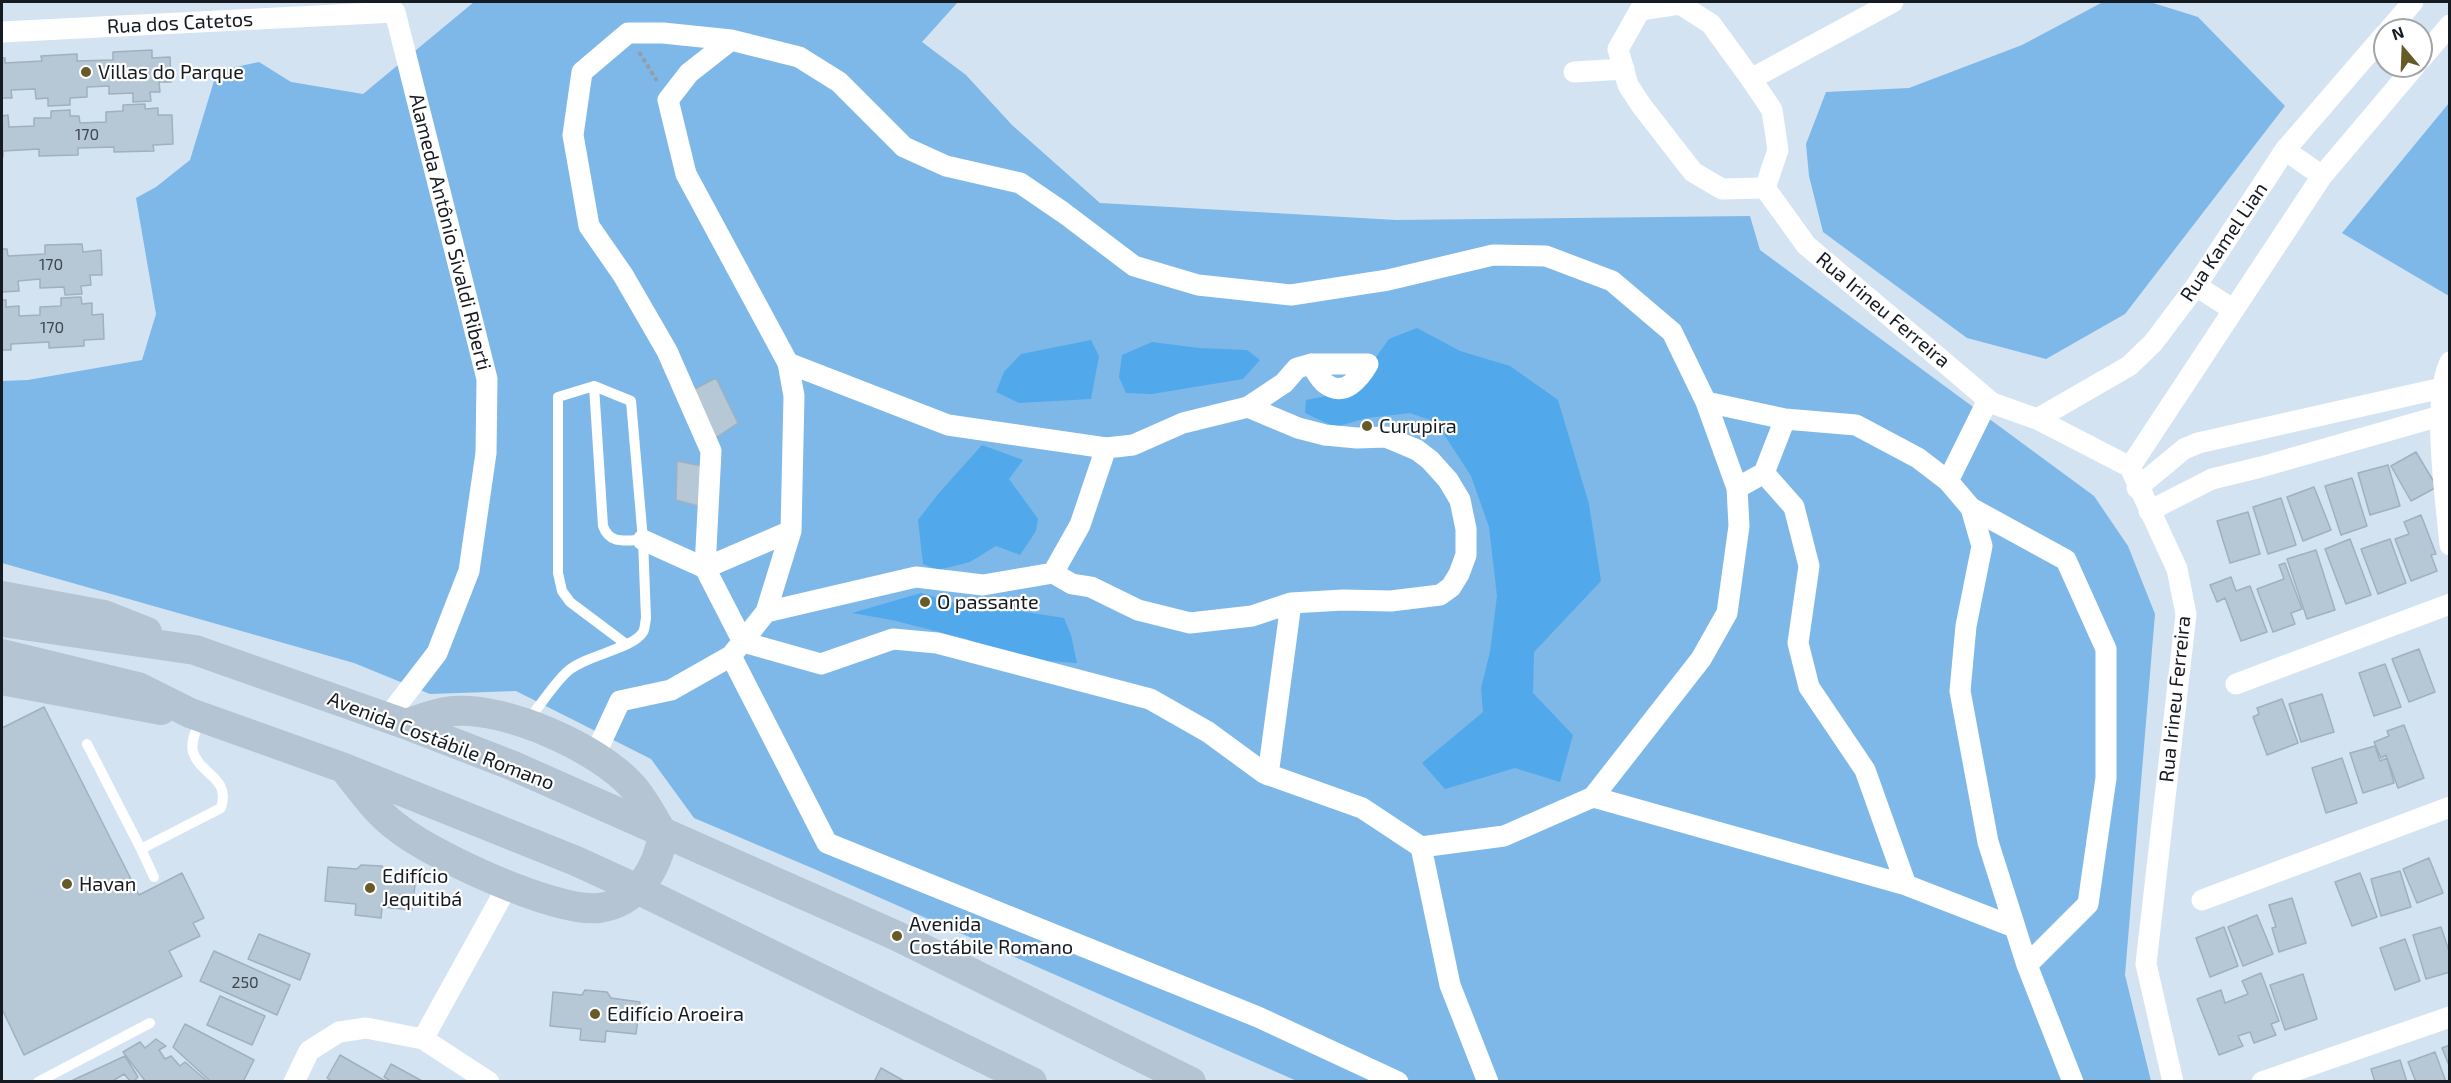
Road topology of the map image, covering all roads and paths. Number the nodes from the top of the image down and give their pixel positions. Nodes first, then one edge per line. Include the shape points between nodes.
1 (1893, 2) edge
2 (2413, 2) edge
3 (1637, 6) edge
4 (395, 12) joint
5 (2399, 18) edge
6 (2450, 25) edge
7 (2, 32) edge
8 (628, 33) junction
9 (731, 40) junction
10 (2433, 45) edge
11 (2373, 48) edge
12 (1624, 69) junction
13 (1574, 72) dead end
14 (2405, 78) edge
15 (1751, 79) junction
16 (668, 100) junction
17 (2285, 150) junction
18 (2322, 176) junction
19 (1765, 188) junction
20 (2196, 286) junction
21 (2234, 310) junction
22 (2450, 362) edge
23 (788, 363) junction
24 (1311, 364) dead end
25 (594, 386) junction
26 (2442, 388) junction
27 (1988, 400) junction
28 (1706, 402) junction
29 (1248, 407) junction
30 (2440, 416) junction
31 (1785, 419) junction
32 (2037, 419) junction
33 (2269, 427) junction
34 (1106, 448) junction
35 (2130, 467) junction
36 (2261, 467) junction
37 (1764, 473) junction
38 (1948, 481) junction
39 (1737, 488) junction
40 (2138, 488) junction
41 (1971, 508) junction
42 (2149, 511) junction
43 (791, 531) junction
44 (643, 540) junction
45 (2450, 545) edge
46 (705, 568) junction
47 (1053, 573) junction
48 (2, 596) edge
49 (1291, 603) junction
50 (2450, 604) edge
51 (766, 612) junction
52 (2, 622) edge
53 (626, 644) junction
54 (737, 649) junction
55 (195, 650) junction
56 (13, 656) edge
57 (2, 680) edge
58 (2236, 684) dead end
59 (196, 715) junction
60 (396, 721) junction
61 (526, 723) junction
62 (87, 744) dead end
63 (594, 757) junction
64 (344, 768) junction
65 (1268, 775) junction
66 (1593, 797) junction
67 (2450, 807) edge
68 (663, 834) junction
69 (1421, 847) junction
70 (141, 849) junction
71 (154, 877) dead end
72 (508, 885) junction
73 (1906, 885) junction
74 (638, 889) junction
75 (2202, 900) dead end
76 (2014, 927) junction
77 (2027, 965) junction
78 (2450, 1017) edge
79 (150, 1023) dead end
80 (423, 1039) junction
81 (38, 1082) edge
82 (294, 1082) edge
83 (489, 1082) edge
84 (1032, 1082) edge
85 (1191, 1082) edge
86 (1398, 1082) edge
87 (1488, 1082) edge
88 (2073, 1082) edge
89 (2173, 1082) edge
90 (2262, 1082) edge

1 - 15 street
2 - 5 street
3 - 12 street via 1618,48
3 - 15 street via 1680,4 1712,24
4 - 7 street, Rua dos Catetos
4 - 60 street, Alameda Antônio Sivaldi Riberti via 487,379 486,453 469,571 437,653
6 - 10 street
8 - 9 street
8 - 16 path
8 - 46 street via 582,72 573,135 589,226 668,351 711,451
9 - 16 street via 689,73
9 - 28 street via 799,57 839,82 904,147 946,166 1020,183 1134,266 1198,285 1291,295 1388,280 1493,255 1546,256 1612,281 1672,332
11 - 17 street, Rua Kamel Lian
12 - 13 street
12 - 19 street via 1628,86 1693,172 1722,189
14 - 18 street
15 - 19 street via 1772,110 1778,150
16 - 23 street via 686,174
17 - 18 street
17 - 20 street, Rua Kamel Lian
18 - 21 street
19 - 27 street, Rua Irineu Ferreira via 1806,244
20 - 21 street
20 - 32 street, Rua Kamel Lian via 2153,343 2129,366
21 - 35 street
22 - 26 street
23 - 34 street via 948,424
23 - 43 street via 794,396
24 - 29 street via 1297,368 1284,383
25 - 44 lane via 631,401
25 - 44 lane via 603,526 606,535 614,540
25 - 53 lane via 558,397 558,573 562,591 570,602
26 - 30 street
26 - 33 street
27 - 32 street, Rua Irineu Ferreira
27 - 38 street
28 - 31 street
28 - 39 street
29 - 34 street via 1183,423 1133,445
29 - 49 street via 1325,435 1386,437 1417,450 1448,480 1460,500 1466,555 1451,587 1440,595 1391,601
30 - 36 street
30 - 45 street
31 - 37 street
31 - 38 street via 1856,425 1918,458
32 - 35 street, Rua Irineu Ferreira
33 - 36 street
33 - 40 street via 2184,449
34 - 47 street via 1080,525
35 - 40 street, Rua Irineu Ferreira
36 - 42 street via 2212,479
37 - 39 street
37 - 73 street via 1794,507 1809,566 1798,643 1809,687 1864,770
38 - 41 street
39 - 66 street via 1738,526 1726,613 1701,659
40 - 42 street, Rua Irineu Ferreira
41 - 76 street via 1982,546 1966,626 1960,691 1988,842
41 - 77 street via 2066,560 2106,649 2106,778 2088,904
42 - 89 street, Rua Irineu Ferreira via 2177,569 2186,614 2146,964
43 - 46 street
43 - 51 street
44 - 46 street
44 - 53 lane via 645,625 636,640
46 - 54 street
47 - 49 street via 1138,610 1190,623 1252,616
47 - 51 street via 983,585 916,578
48 - 55 main road via 104,615
49 - 65 street
50 - 58 street
51 - 54 street
52 - 55 main road, Avenida Costábile Romano
53 - 61 lane via 567,671
54 - 63 street via 671,690 620,701
54 - 65 street via 821,664 892,639 937,643 1150,699 1208,732
54 - 86 street via 827,843 1258,1017
55 - 60 main road, Avenida Costábile Romano
56 - 59 main road via 138,687
57 - 59 main road
59 - 64 main road
59 - 70 lane via 193,753 219,782 224,800 221,808
60 - 61 main road via 453,711 498,714
60 - 68 main road, Avenida Costábile Romano via 511,765
61 - 63 main road
62 - 70 lane
63 - 68 main road via 633,787
64 - 72 main road via 397,828 430,849
64 - 74 main road
65 - 69 street via 1362,808
66 - 69 street via 1504,836
66 - 73 street
67 - 75 street
68 - 74 main road via 657,863
68 - 85 main road, Avenida Costábile Romano via 897,936
69 - 87 street via 1450,985
70 - 71 lane
72 - 74 main road via 560,903 598,908 618,902
72 - 80 street
73 - 76 street
74 - 84 main road
76 - 77 street
77 - 88 street
78 - 90 street
79 - 81 lane
80 - 82 street via 366,1028 339,1032 309,1051
80 - 83 street

